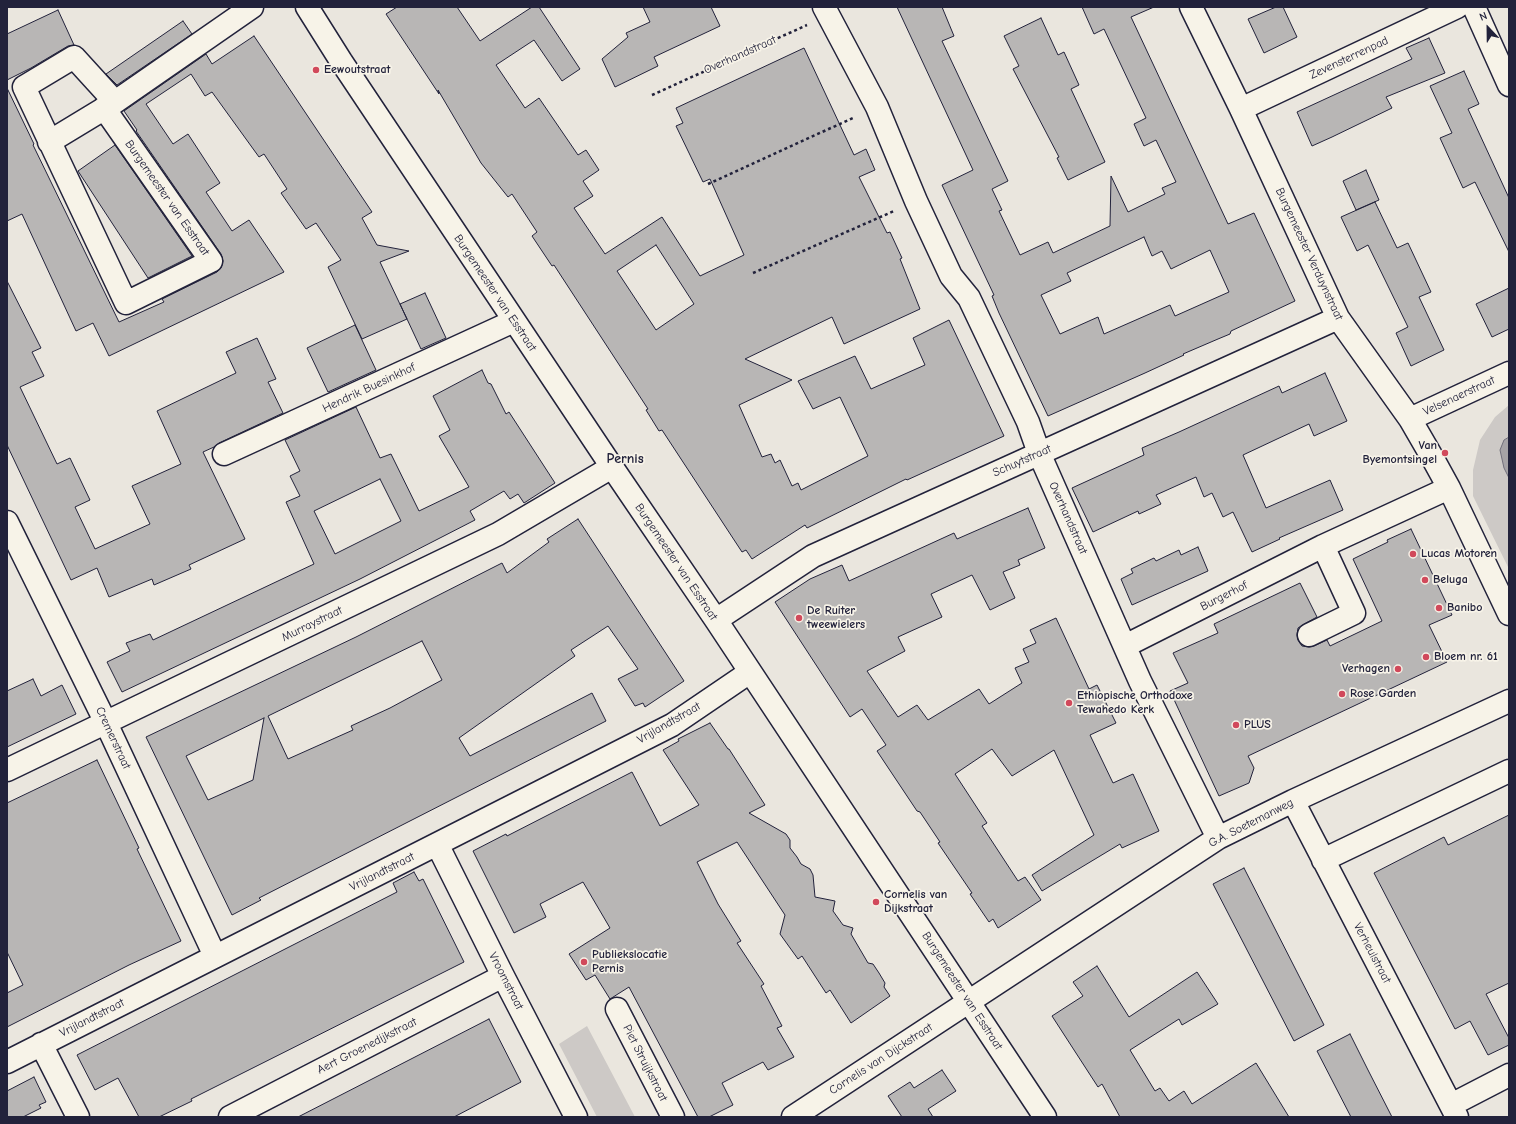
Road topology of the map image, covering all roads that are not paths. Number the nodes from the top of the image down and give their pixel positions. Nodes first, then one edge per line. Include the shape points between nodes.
1 (252, 7) edge
2 (307, 7) edge
3 (1191, 7) edge
4 (1457, 7) edge
5 (1474, 7) edge
6 (826, 11) edge
7 (1507, 75) edge
8 (109, 105) junction
9 (1240, 109) junction
10 (49, 142) junction
11 (1338, 318) junction
12 (514, 321) junction
13 (1509, 373) edge
14 (1410, 419) junction
15 (1039, 453) junction
16 (224, 454) dead end
17 (612, 467) junction
18 (1449, 488) junction
19 (7, 522) edge
20 (1323, 546) junction
21 (1509, 614) edge
22 (716, 620) junction
23 (1310, 635) dead end
24 (1125, 646) junction
25 (750, 672) junction
26 (1509, 701) edge
27 (106, 723) junction
28 (7, 770) edge
29 (1509, 771) edge
30 (1293, 801) junction
31 (1218, 838) junction
32 (437, 844) junction
33 (1323, 860) junction
34 (215, 956) junction
35 (503, 976) junction
36 (969, 1002) junction
37 (617, 1009) dead end
38 (42, 1044) junction
39 (7, 1062) edge
40 (1509, 1075) edge
41 (1454, 1111) edge
42 (78, 1117) edge
43 (230, 1117) edge
44 (576, 1117) edge
45 (673, 1117) edge
46 (793, 1117) edge
47 (1045, 1117) edge

1 - 8 street
2 - 12 street, Burgemeester van Esstraat
3 - 9 street, Burgemeester Verduynstraat
4 - 9 street, Zevensterrenpad
5 - 7 street
6 - 15 street, Overhandstraat via 877,107 951,276 969,298 1028,422
8 - 10 street
8 - 10 street, Burgemeester van Esstraat via 74,56 24,87
8 - 10 street, Burgemeester van Esstraat via 211,261 126,303
9 - 11 street, Burgemeester Verduynstraat
11 - 14 street, Burgemeester Verduynstraat
11 - 15 street, Schuytstraat
12 - 16 street, Hendrik Buesinkhof
12 - 17 street, Burgemeester van Esstraat
13 - 14 street, Velsenaerstraat
14 - 18 street, Burgemeester Verduynstraat
15 - 22 street, Schuytstraat via 813,556
15 - 24 street, Overhandstraat
17 - 22 street, Burgemeester van Esstraat
17 - 27 street, Murraystraat via 498,534
18 - 20 street, Burgerhof
18 - 21 street
19 - 27 street, Cremerstraat
20 - 23 street via 1354,613
20 - 24 street, Burgerhof
22 - 25 street, Burgemeester van Esstraat
24 - 31 street, Overhandstraat via 1156,715
25 - 32 street, Vrijlandtstraat via 672,725
25 - 36 street, Burgemeester van Esstraat
26 - 30 street, G.A. Soetemanweg
27 - 28 street, Murraystraat
27 - 34 street, Cremerstraat
29 - 33 street
30 - 31 street, G.A. Soetemanweg
30 - 33 street, Verheulstraat
31 - 36 street, G.A. Soetemanweg
32 - 34 street, Vrijlandtstraat
32 - 35 street, Vroomstraat
33 - 41 street, Verheulstraat
34 - 38 street, Vrijlandtstraat
35 - 43 street, Aert Groenedijkstraat
35 - 44 street, Vroomstraat
36 - 46 street, Cornelis van Dijckstraat
36 - 47 street, Burgemeester van Esstraat
37 - 45 street, Piet Struijkstraat
38 - 39 street, Vrijlandtstraat
38 - 42 street
40 - 41 street, Verheulstraat

